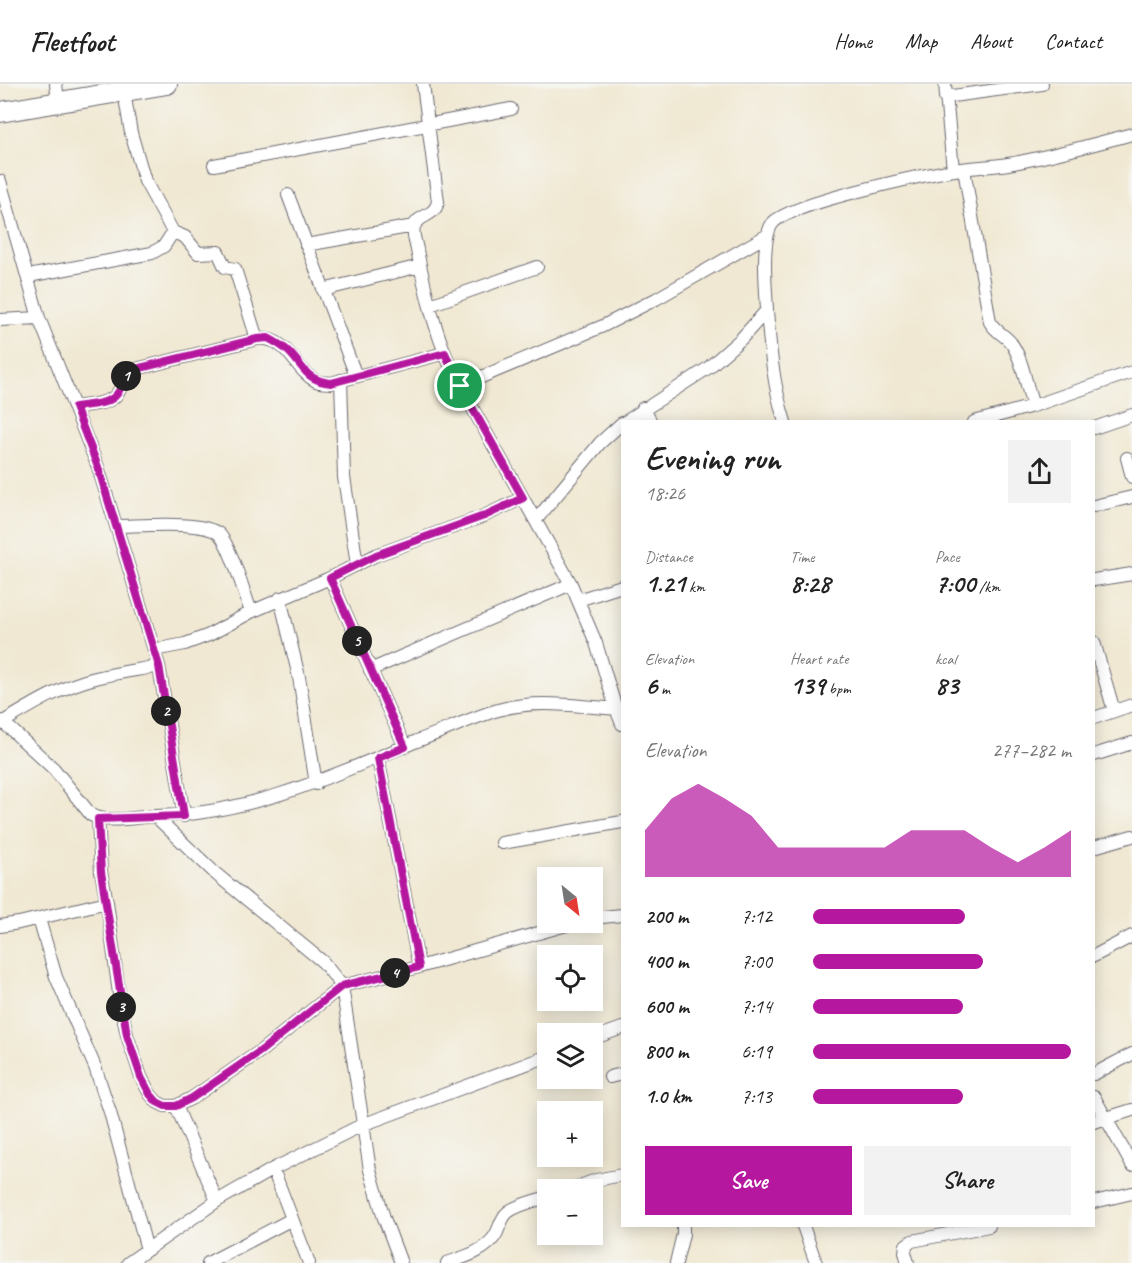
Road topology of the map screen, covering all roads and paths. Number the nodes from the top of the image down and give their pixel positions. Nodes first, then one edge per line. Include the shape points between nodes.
1 (167, 84) edge
2 (423, 84) edge
3 (1042, 84) edge
4 (945, 90) edge
5 (124, 92) junction
6 (57, 93) edge
7 (512, 109) dead end
8 (0, 112) edge
9 (428, 123) junction
10 (1132, 134) edge
11 (214, 165) dead end
12 (958, 170) junction
13 (0, 181) edge
14 (288, 195) dead end
15 (414, 226) junction
16 (173, 232) junction
17 (766, 236) junction
18 (306, 245) junction
19 (420, 266) junction
20 (537, 267) dead end
21 (28, 276) junction
22 (323, 290) junction
23 (430, 305) junction
24 (767, 310) junction
25 (39, 318) junction
26 (0, 320) edge
27 (257, 339) junction
28 (445, 353) junction
29 (1132, 374) edge
30 (356, 376) junction
31 (341, 380) junction
32 (460, 386) junction
33 (1033, 406) junction
34 (75, 407) junction
35 (644, 408) junction
36 (1132, 415) edge
37 (627, 420) edge
38 (650, 420) edge
39 (784, 420) edge
40 (981, 420) edge
41 (621, 425) edge
42 (1095, 428) edge
43 (1128, 458) dead end
44 (1132, 477) edge
45 (1132, 497) edge
46 (523, 498) junction
47 (1095, 506) edge
48 (536, 520) junction
49 (117, 526) junction
50 (357, 565) junction
51 (1132, 574) edge
52 (330, 578) junction
53 (1095, 580) edge
54 (571, 584) junction
55 (621, 586) edge
56 (280, 598) junction
57 (578, 600) junction
58 (251, 612) junction
59 (154, 650) junction
60 (1095, 650) edge
61 (159, 666) junction
62 (370, 670) junction
63 (1132, 705) edge
64 (619, 709) edge
65 (1114, 711) junction
66 (1095, 718) edge
67 (2, 722) edge
68 (1132, 743) edge
69 (405, 747) junction
70 (1095, 755) edge
71 (378, 758) junction
72 (316, 783) junction
73 (155, 816) junction
74 (184, 816) junction
75 (98, 819) junction
76 (621, 822) edge
77 (1132, 837) edge
78 (502, 843) dead end
79 (1095, 844) edge
80 (107, 902) junction
81 (621, 915) edge
82 (603, 917) edge
83 (39, 919) junction
84 (0, 926) edge
85 (538, 933) edge
86 (1132, 936) edge
87 (1095, 955) edge
88 (419, 967) junction
89 (342, 986) junction
90 (621, 1028) edge
91 (603, 1035) edge
92 (1132, 1054) edge
93 (537, 1060) edge
94 (1095, 1073) edge
95 (1095, 1101) edge
96 (176, 1106) junction
97 (1132, 1110) edge
98 (1100, 1120) edge
99 (362, 1125) junction
100 (1132, 1165) edge
101 (273, 1169) junction
102 (621, 1175) edge
103 (601, 1179) edge
104 (1132, 1193) edge
105 (217, 1201) junction
106 (537, 1201) edge
107 (1095, 1202) edge
108 (292, 1219) junction
109 (683, 1227) edge
110 (803, 1227) edge
111 (984, 1227) edge
112 (147, 1250) junction
113 (128, 1263) edge
114 (208, 1263) edge
115 (309, 1263) edge
116 (401, 1263) edge
117 (447, 1263) edge
118 (676, 1263) edge
119 (816, 1263) edge
120 (908, 1263) edge

1 - 5 main road
2 - 9 street
3 - 4 street
4 - 12 street
5 - 6 main road
5 - 16 street via 146,182
6 - 8 main road
7 - 9 street
9 - 11 street
9 - 15 street via 438,202 432,213
10 - 12 street via 1019,162
12 - 17 street via 866,190 787,213 772,223
12 - 33 street via 990,322 995,332 1008,338 1015,348
13 - 21 street
14 - 18 street
15 - 18 street
15 - 19 street
16 - 21 street via 164,246 152,253
16 - 27 street via 185,237 198,253 218,252 225,267 235,269
17 - 24 street
17 - 32 street via 625,315
18 - 22 street
19 - 22 street
19 - 23 street
20 - 23 street
21 - 25 street
22 - 30 street
23 - 28 street
24 - 35 street via 708,368
24 - 39 street via 770,355
25 - 26 street
25 - 34 street
27 - 31 street via 268,338 279,344 318,382
27 - 34 street via 136,369 128,374 115,397
28 - 30 street
28 - 32 street
29 - 33 street
30 - 31 street
31 - 50 street via 344,477
32 - 46 street
33 - 40 street
34 - 49 street
35 - 37 street
35 - 38 street
36 - 42 street
41 - 48 street via 600,443
43 - 44 street
45 - 47 street
46 - 48 street
46 - 50 street
48 - 54 street
49 - 58 street via 191,525 220,534
49 - 59 street
50 - 52 street
51 - 53 street
52 - 56 street
52 - 62 street
54 - 57 street
54 - 62 street
55 - 57 street
56 - 58 street
56 - 72 street via 299,677
57 - 64 street
58 - 59 street via 209,635
59 - 61 street
60 - 65 street
61 - 67 street via 82,682
61 - 74 street
62 - 69 street
63 - 65 street
64 - 69 street via 545,704 500,709
65 - 66 street
67 - 75 street via 54,769 83,807
68 - 70 street
69 - 71 street
71 - 72 street
71 - 88 street
72 - 74 street via 245,805
73 - 74 street
73 - 75 street
73 - 89 street via 216,874 323,962
75 - 80 street
76 - 78 street
77 - 79 street
80 - 83 street
80 - 96 street via 120,1001 141,1077 157,1102
81 - 82 street
83 - 84 street
83 - 112 street via 56,977 110,1112
85 - 88 street
86 - 87 street
88 - 89 street
89 - 96 street via 262,1050
89 - 99 street
90 - 91 street
92 - 94 street
93 - 99 street
95 - 98 street
96 - 105 street
97 - 98 street
98 - 100 street
99 - 101 street
99 - 116 street via 373,1180
101 - 105 street
101 - 108 street
102 - 103 street
104 - 107 street
105 - 112 street
106 - 117 street via 509,1212 489,1244
108 - 114 street
108 - 115 street
109 - 118 street
110 - 119 street
111 - 120 street via 912,1241 904,1252
112 - 113 street

